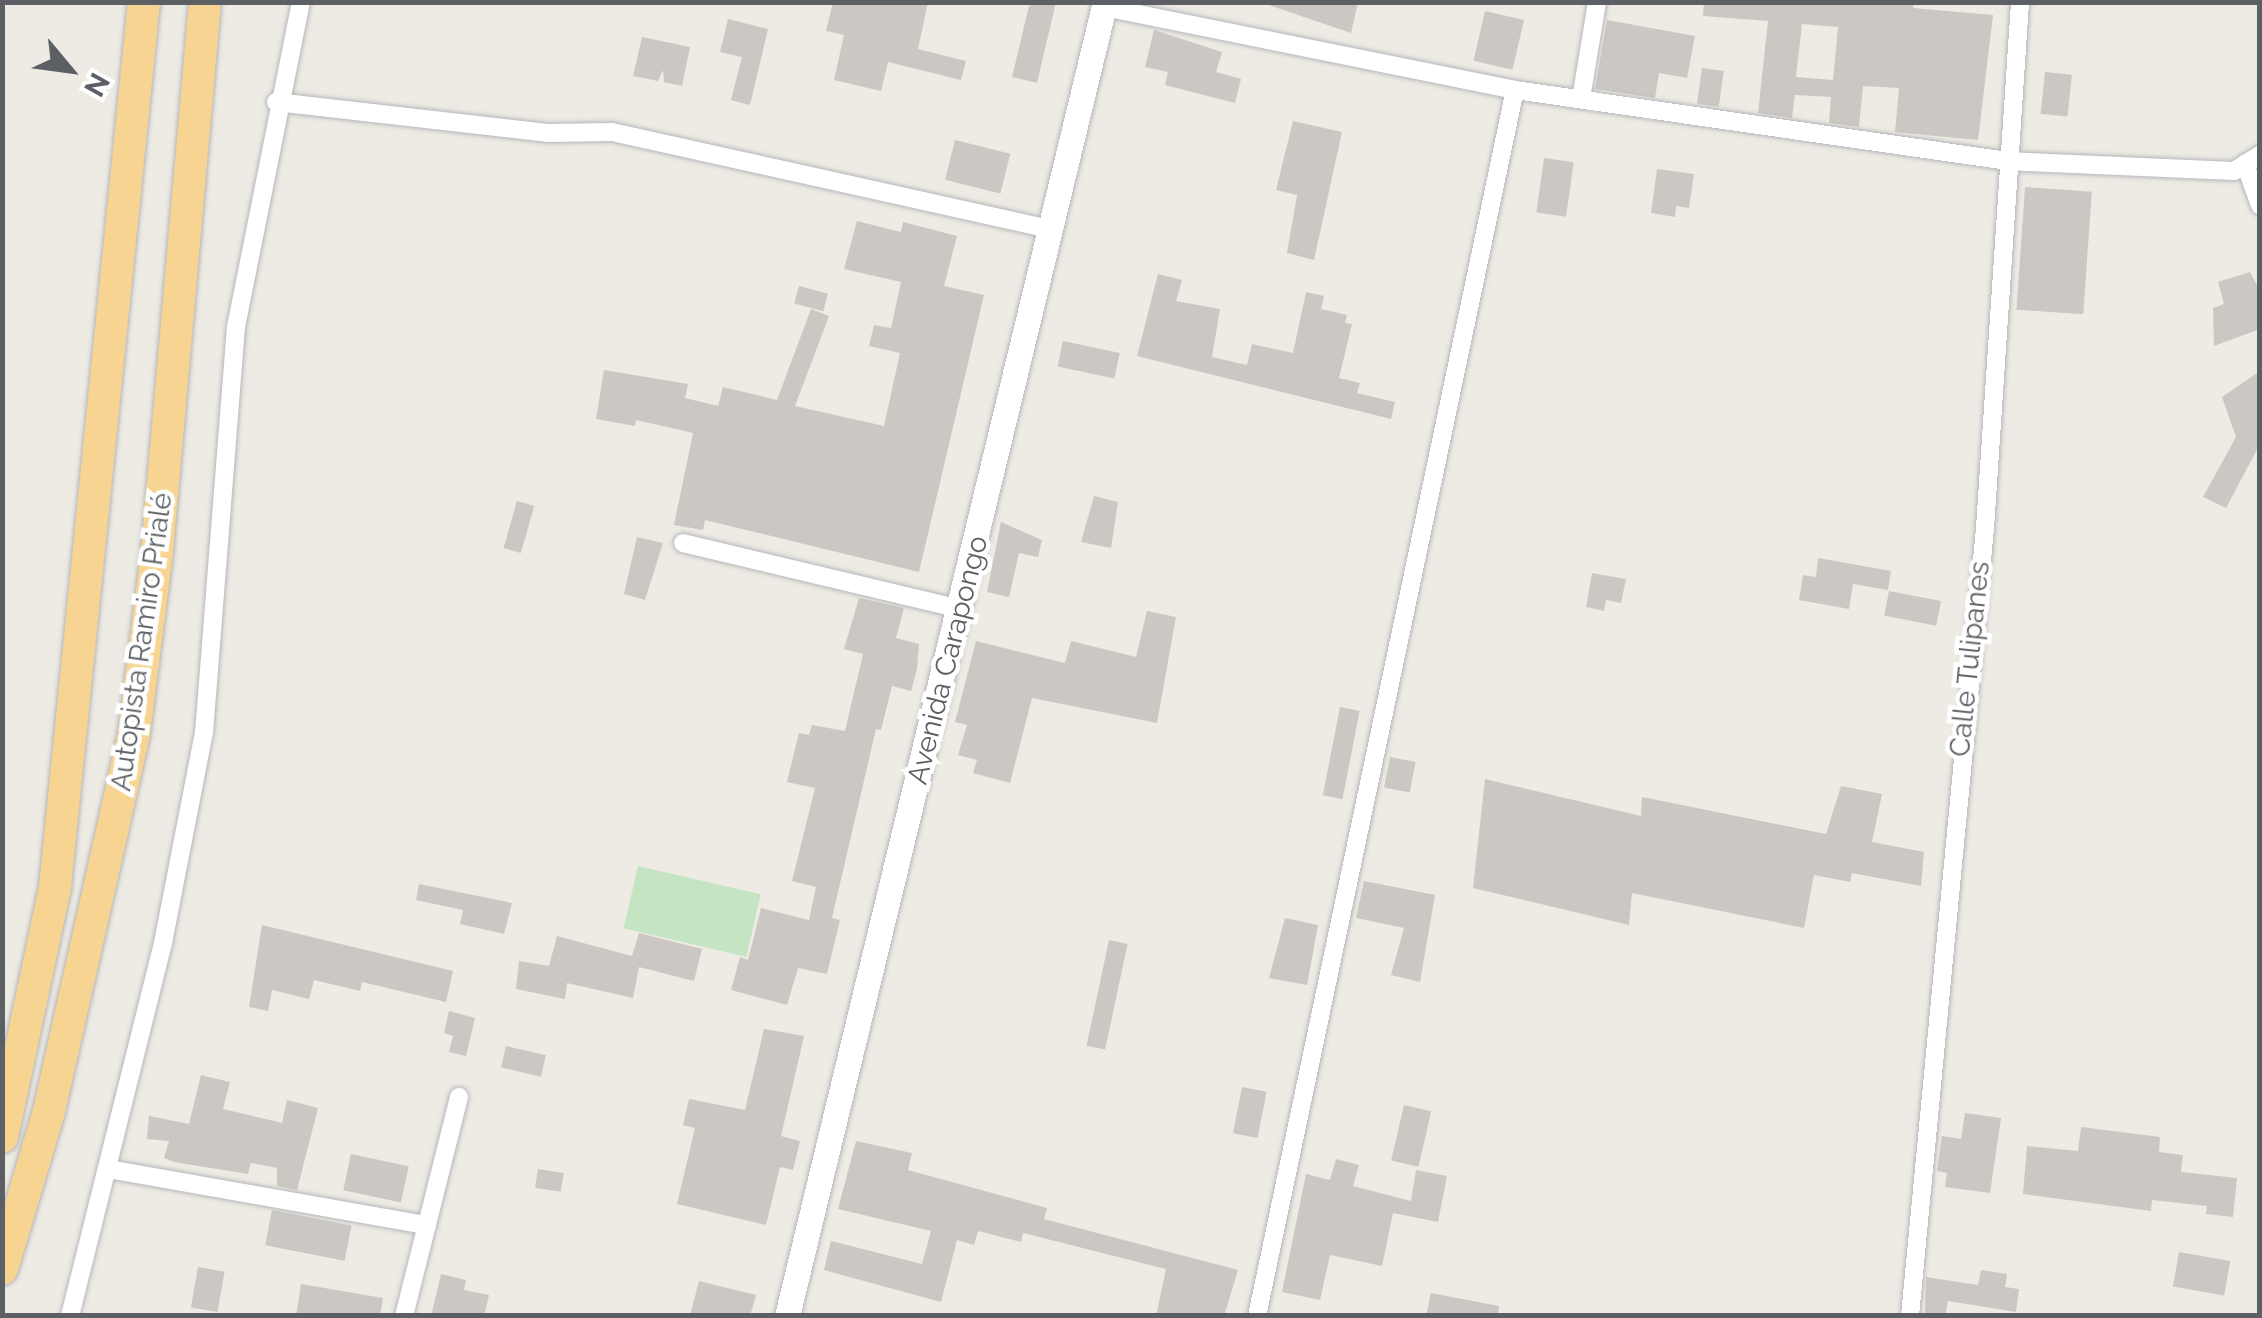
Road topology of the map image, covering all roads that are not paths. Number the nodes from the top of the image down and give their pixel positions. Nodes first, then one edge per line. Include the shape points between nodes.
1 (144, 2) edge
2 (205, 2) edge
3 (301, 2) edge
4 (1597, 2) edge
5 (2020, 2) edge
6 (1104, 5) edge
7 (1515, 90) junction
8 (1581, 100) junction
9 (276, 102) junction
10 (2005, 160) junction
11 (2252, 160) edge
12 (2260, 205) edge
13 (1053, 230) junction
14 (684, 544) dead end
15 (961, 609) junction
16 (459, 1097) dead end
17 (2, 1137) edge
18 (108, 1169) junction
19 (427, 1224) junction
20 (2, 1268) edge
21 (70, 1316) edge
22 (404, 1316) edge
23 (788, 1316) edge
24 (1257, 1316) edge
25 (1910, 1316) edge

1 - 17 highway, Autopista Ramiro Prialé via 54,888
2 - 20 highway, Autopista Ramiro Prialé via 157,552 134,734 54,1092
3 - 9 street
4 - 8 street
5 - 10 street, Calle Tulipanes
6 - 7 street
6 - 13 street, Avenida Carapongo
7 - 8 street
7 - 24 street
8 - 10 street
9 - 13 street via 548,133 612,132
9 - 18 street via 236,328 204,733 163,943
10 - 11 street via 2234,170
10 - 25 street, Calle Tulipanes via 1985,528
11 - 12 street
13 - 15 street, Avenida Carapongo
14 - 15 street
15 - 23 street, Avenida Carapongo
16 - 19 street
18 - 19 street
18 - 21 street
19 - 22 street

